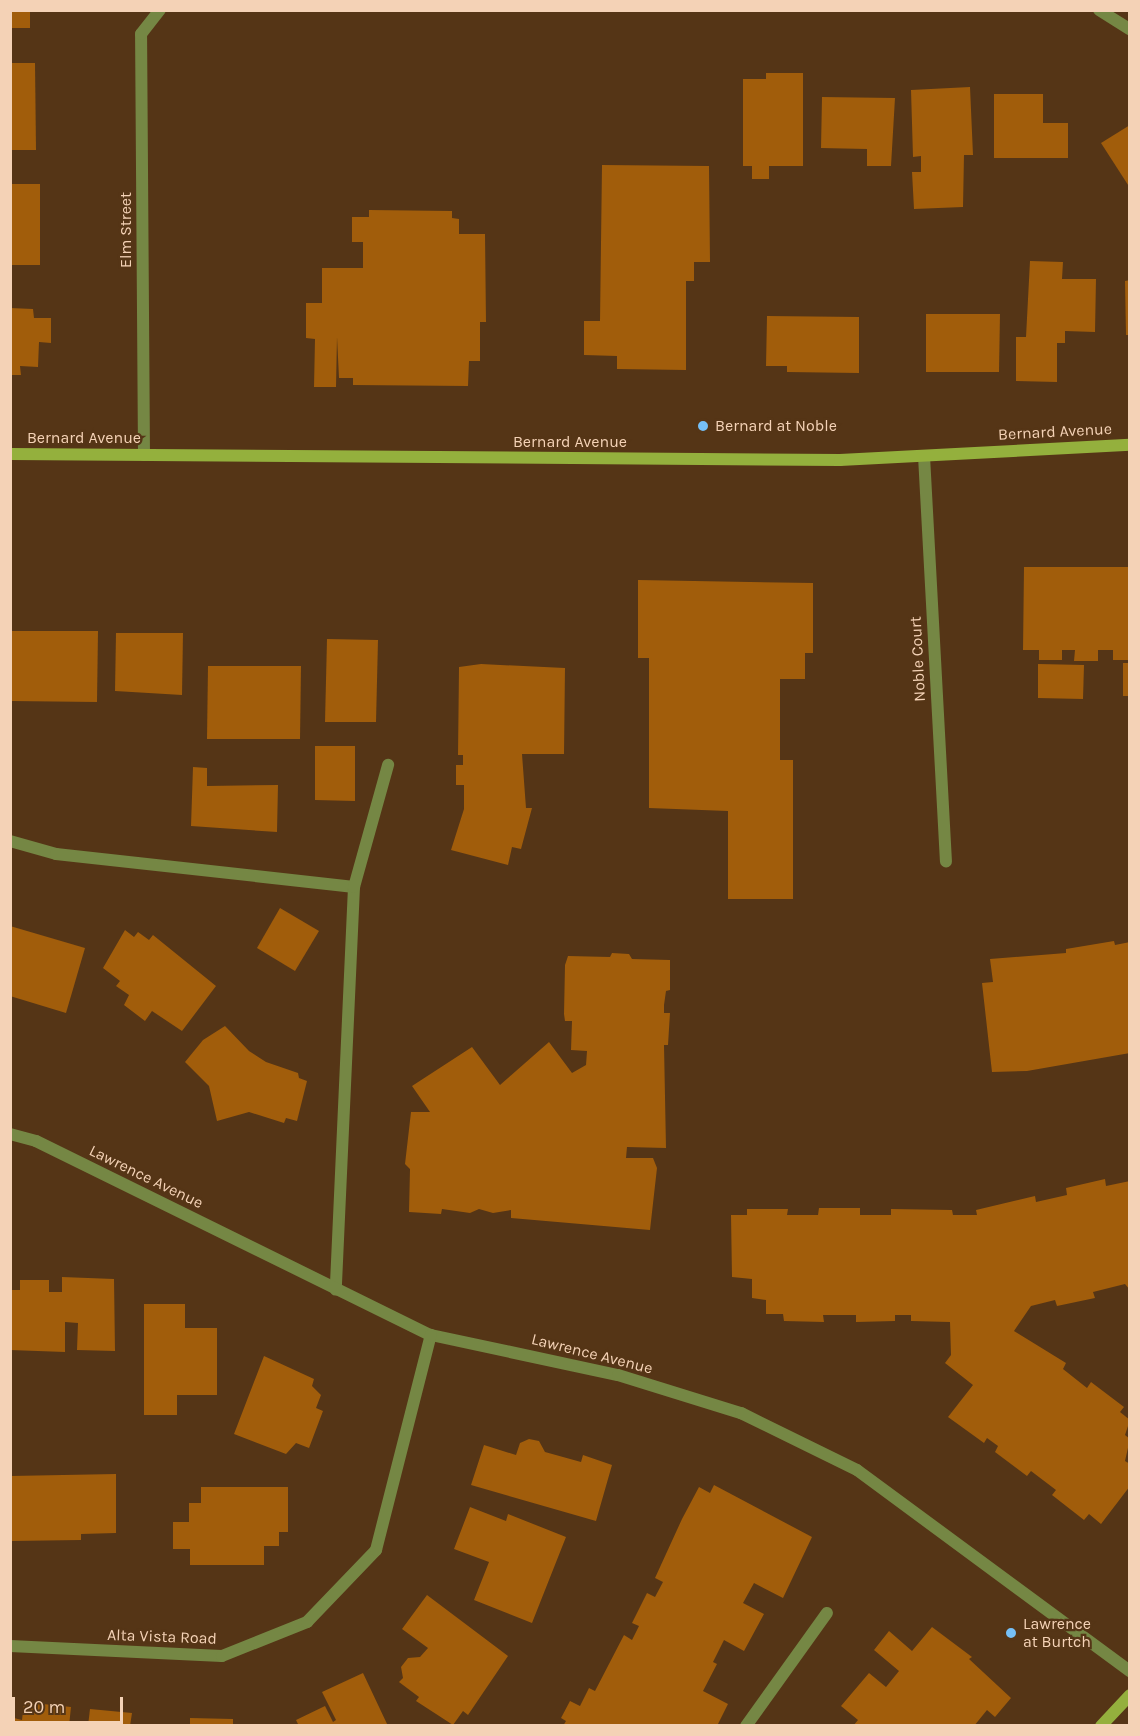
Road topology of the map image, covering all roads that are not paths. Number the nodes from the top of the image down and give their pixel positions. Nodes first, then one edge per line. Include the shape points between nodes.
1 (160, 10) edge
2 (1099, 10) edge
3 (1130, 29) edge
4 (1130, 444) edge
5 (10, 454) edge
6 (144, 455) junction
7 (924, 456) junction
8 (388, 765) dead end
9 (10, 841) edge
10 (946, 861) dead end
11 (354, 887) junction
12 (10, 1134) edge
13 (336, 1290) junction
14 (431, 1335) junction
15 (827, 1613) dead end
16 (10, 1646) edge
17 (1130, 1671) edge
18 (1130, 1695) edge
19 (746, 1725) edge
20 (1101, 1725) edge

1 - 6 street, Elm Street via 141,34
2 - 3 street
4 - 7 street, Bernard Avenue
5 - 6 street, Bernard Avenue
6 - 7 street, Bernard Avenue via 828,460
7 - 10 street, Noble Court
8 - 11 street
9 - 11 street via 56,854
11 - 13 street
12 - 13 street, Lawrence Avenue via 36,1141
13 - 14 street, Lawrence Avenue
14 - 16 street, Alta Vista Road via 376,1550 307,1622 222,1656
14 - 17 street, Lawrence Avenue via 618,1375 741,1413 857,1470
15 - 19 street
18 - 20 street

